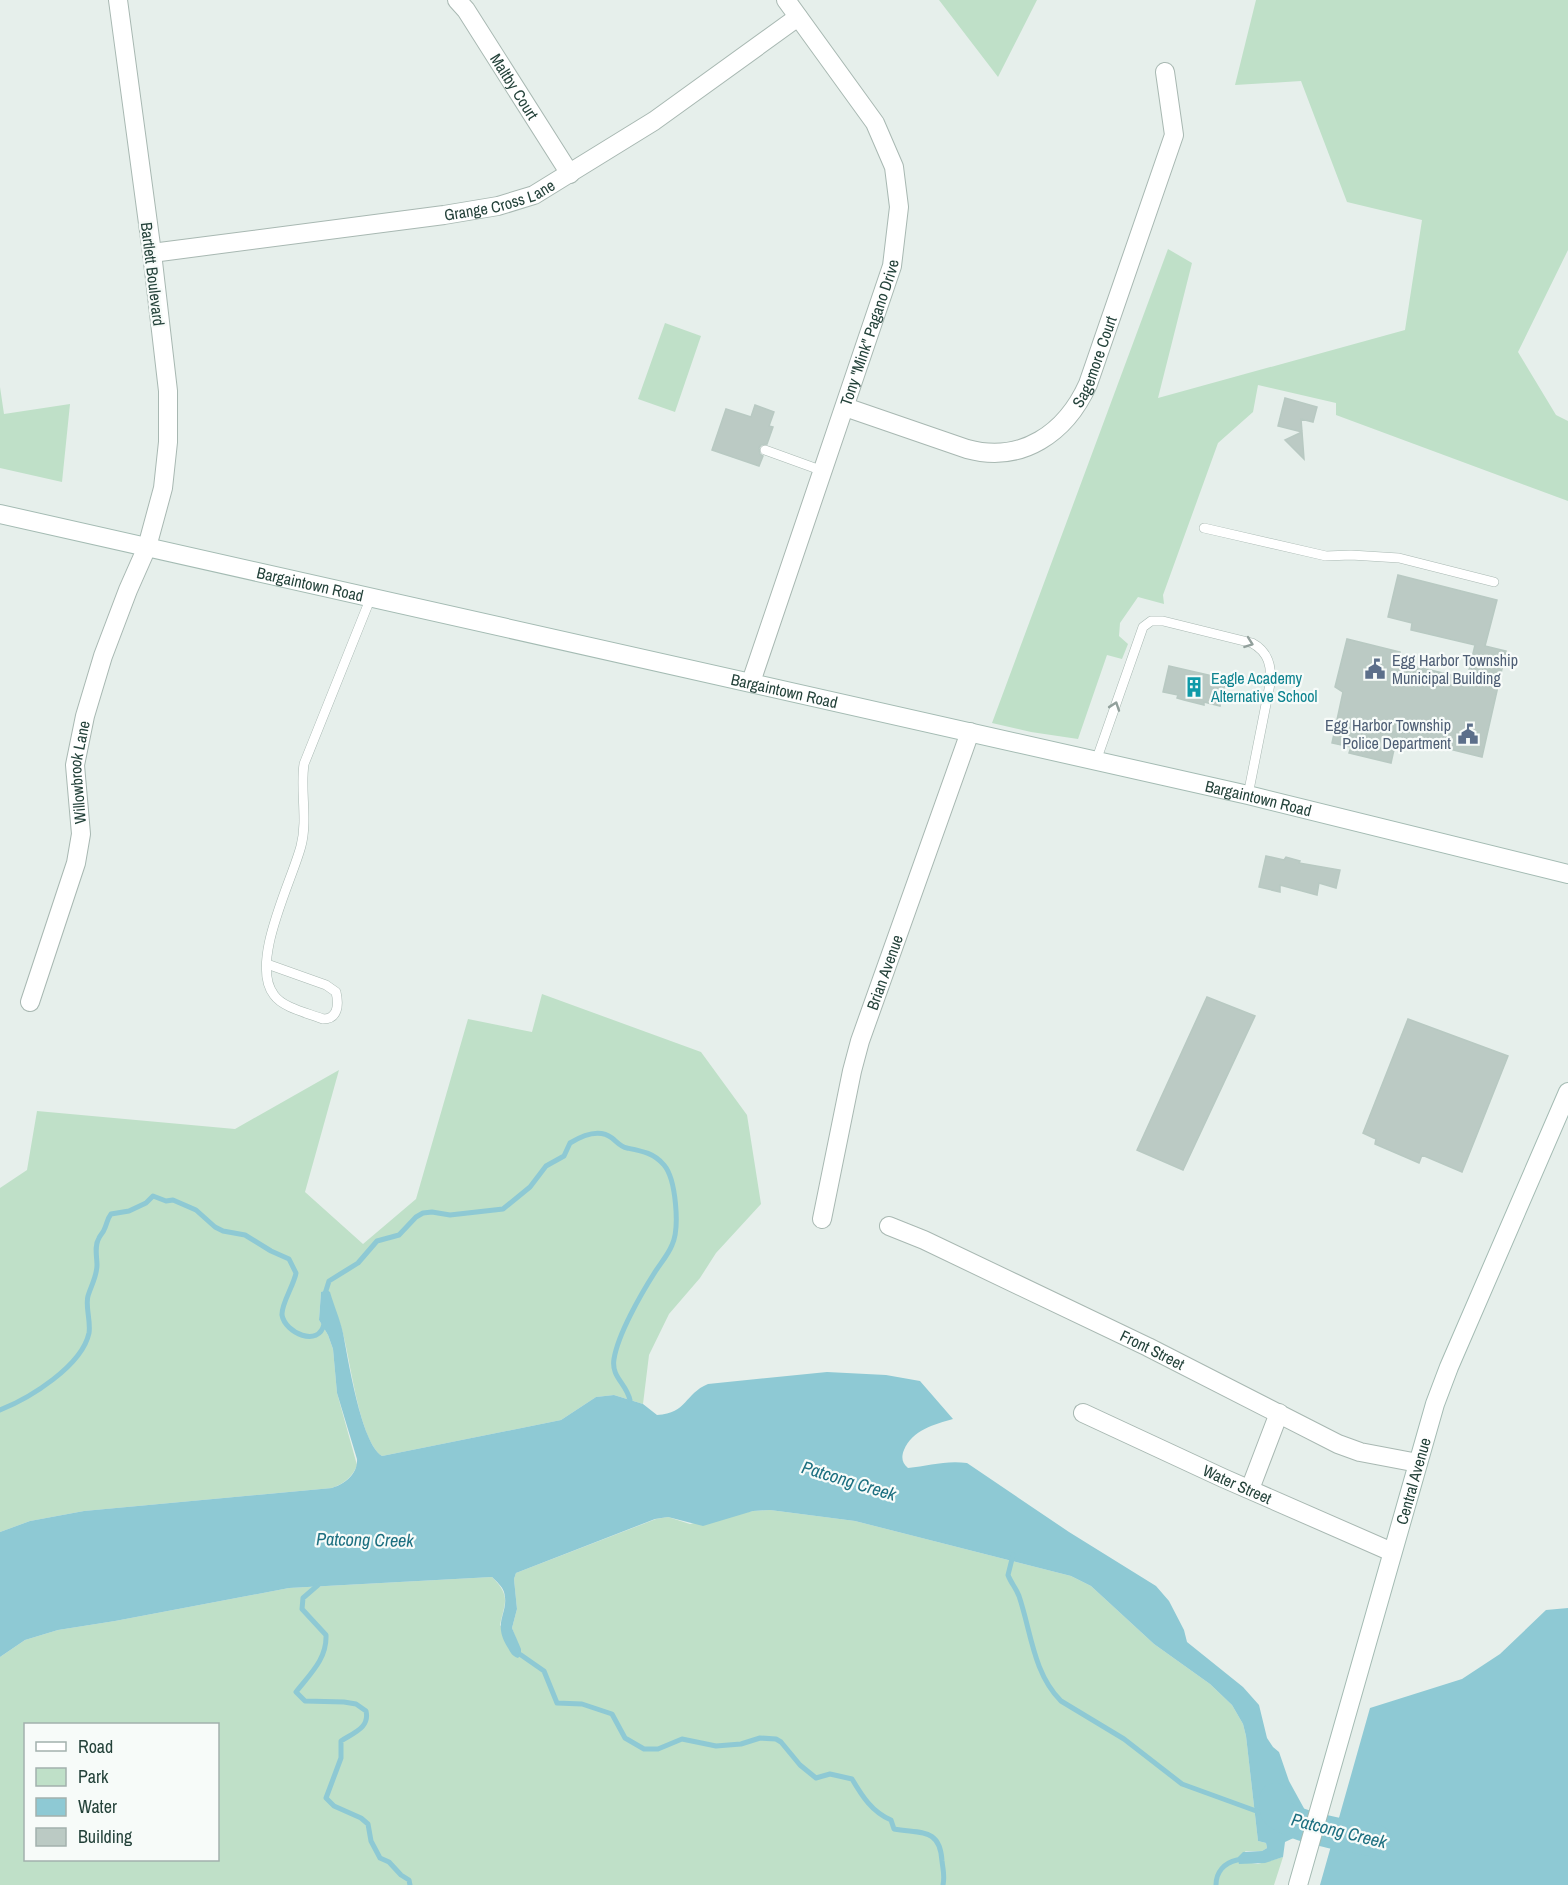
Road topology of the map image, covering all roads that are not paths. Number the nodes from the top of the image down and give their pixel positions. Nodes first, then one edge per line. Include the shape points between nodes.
1 (118, 0) edge
2 (457, 0) edge
3 (786, 0) edge
4 (798, 16) junction
5 (1165, 72) dead end
6 (570, 174) junction
7 (152, 253) junction
8 (845, 407) junction
9 (765, 450) dead end
10 (823, 471) junction
11 (0, 514) edge
12 (1204, 528) dead end
13 (147, 547) junction
14 (1494, 582) dead end
15 (371, 597) junction
16 (751, 682) junction
17 (970, 732) junction
18 (1096, 761) junction
19 (1248, 795) junction
20 (1568, 874) edge
21 (267, 964) junction
22 (30, 1002) dead end
23 (1568, 1092) edge
24 (822, 1219) dead end
25 (889, 1226) dead end
26 (1083, 1413) dead end
27 (1280, 1413) junction
28 (1418, 1463) junction
29 (1250, 1489) junction
30 (1392, 1552) junction
31 (1298, 1885) edge

1 - 7 street, Bartlett Boulevard
2 - 6 street, Maltby Court
3 - 4 street, Tony "Mink" Pagano Drive
4 - 6 street, Grange Cross Lane via 654,121
4 - 8 street, Tony "Mink" Pagano Drive via 875,123 894,167 899,207 892,266
5 - 8 street, Sagemore Court via 1174,135 1088,384 1067,419 1028,446 985,452
6 - 7 street, Grange Cross Lane via 534,195 498,206
7 - 13 street, Bartlett Boulevard via 168,391 168,442 163,488
8 - 10 street, Tony "Mink" Pagano Drive
9 - 10 lane
10 - 16 street, Tony "Mink" Pagano Drive
11 - 13 street, Bargaintown Road
12 - 14 lane via 1326,556 1399,558
13 - 15 street, Bargaintown Road
13 - 22 street, Willowbrook Lane via 107,645 85,716 75,765 81,834 76,863
15 - 16 street, Bargaintown Road
15 - 21 lane via 304,764 302,845 269,940
16 - 17 street, Bargaintown Road
17 - 18 street, Bargaintown Road
17 - 24 street, Brian Avenue via 860,1041
18 - 19 street, Bargaintown Road
18 -> 19 lane via 1142,629 1151,621 1163,621 1252,643 1268,657 1270,684
19 - 20 street, Bargaintown Road
21 - 21 lane via 272,994 281,1003 323,1019 334,1015 338,1007 336,992
23 - 28 street, Central Avenue via 1449,1367
25 - 27 street, Front Street via 1041,1295
26 - 29 street, Water Street
27 - 28 street, Front Street via 1353,1450
27 - 29 street
28 - 30 street, Central Avenue
29 - 30 street, Water Street
30 - 31 street, Central Avenue

